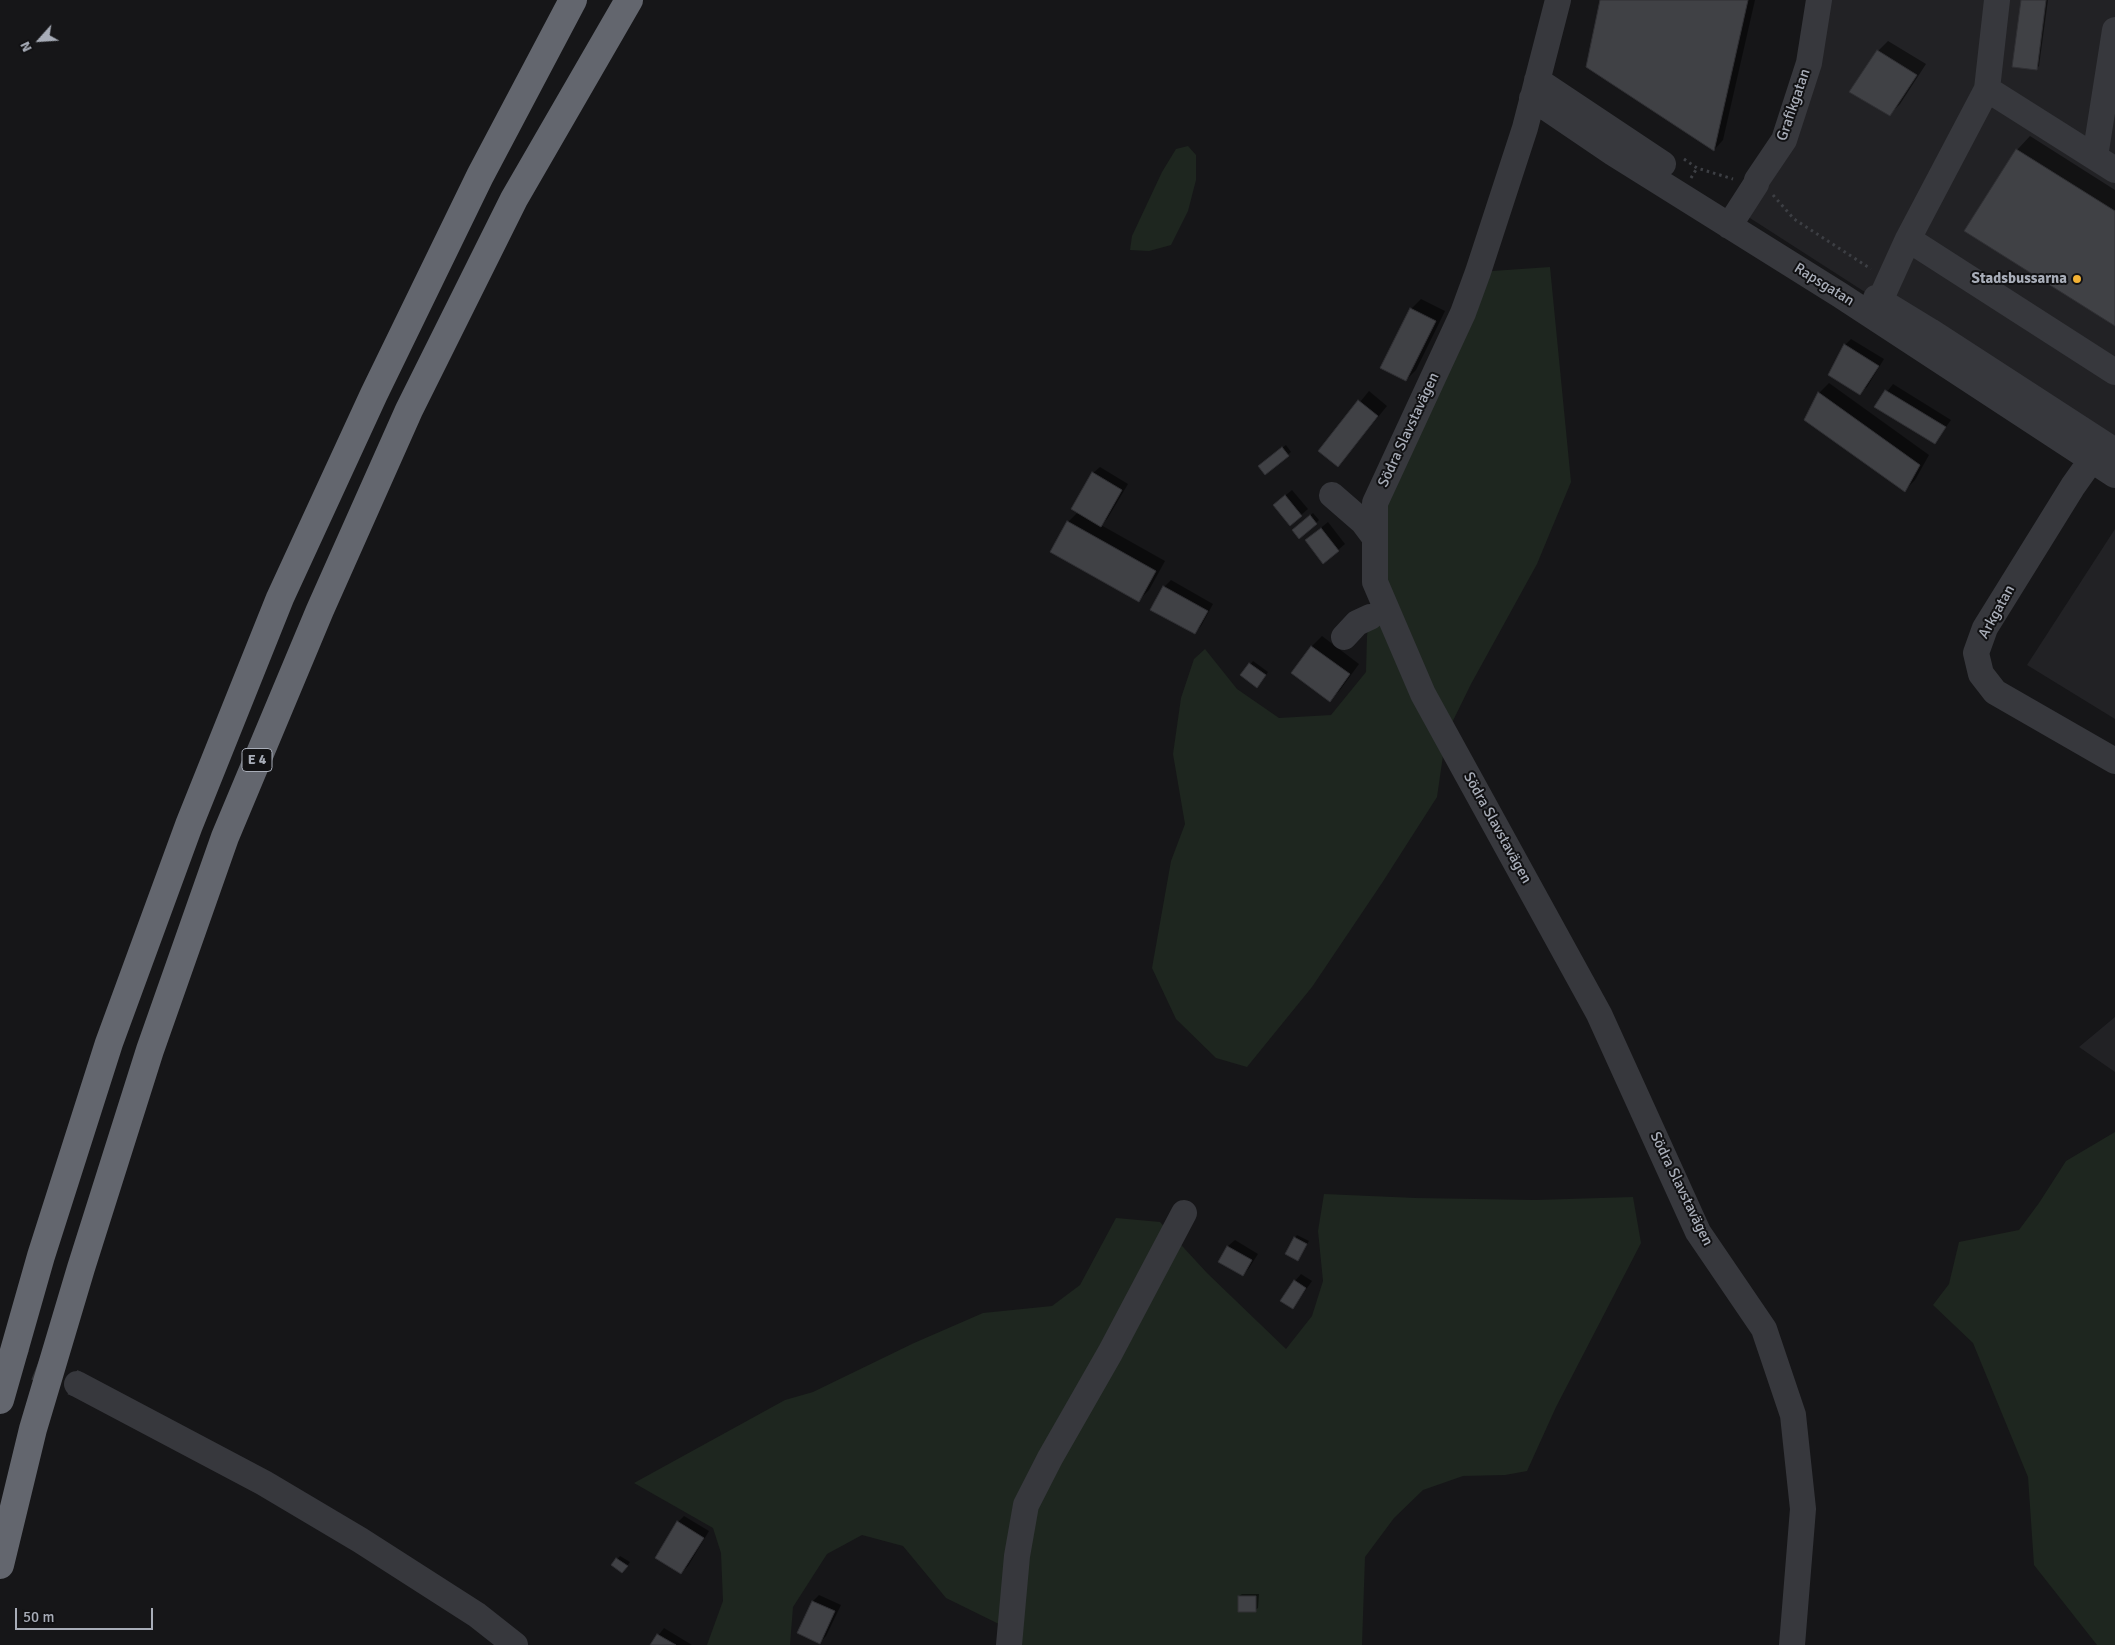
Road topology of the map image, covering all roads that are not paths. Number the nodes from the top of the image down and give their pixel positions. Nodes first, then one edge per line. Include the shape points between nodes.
1 (573, 0) edge
2 (629, 0) edge
3 (1558, 0) edge
4 (1819, 0) edge
5 (1997, 0) edge
6 (2115, 30) edge
7 (1535, 89) junction
8 (1987, 89) junction
9 (2105, 163) edge
10 (1734, 218) junction
11 (1908, 239) junction
12 (1881, 300) junction
13 (2115, 372) edge
14 (2104, 452) edge
15 (2115, 475) edge
16 (1328, 493) dead end
17 (1375, 538) junction
18 (1370, 617) dead end
19 (1344, 637) dead end
20 (2115, 761) edge
21 (1184, 1212) dead end
22 (77, 1384) tunnel mouth
23 (0, 1400) edge
24 (0, 1566) edge
25 (515, 1645) edge
26 (1009, 1645) edge
27 (1792, 1645) edge

1 - 23 highway, E 4 via 480,176 374,394 277,607 188,825 109,1043 41,1256
2 - 24 highway, E 4 via 514,200 409,410 320,610 225,837 150,1050 81,1268 33,1429
3 - 7 street, Södra Slavstavägen
4 - 10 street, Grafikgatan via 1809,63 1784,140
5 - 8 street
6 - 9 street
7 - 10 street, Rapsgatan via 1570,101 1676,173
7 - 17 street, Södra Slavstavägen via 1519,147 1463,313 1375,503
8 - 9 street
8 - 11 street
10 - 12 street, Rapsgatan
11 - 12 street
11 - 13 street
12 - 14 street, Rapsgatan
14 - 15 street, Rapsgatan
14 - 20 street, Arkgatan via 2074,486 1985,628 1976,653 1981,674 1995,692
16 - 17 street via 1363,522
17 - 27 street, Södra Slavstavägen via 1374,582 1422,693 1599,1014 1698,1232 1764,1329 1794,1416 1803,1510
18 - 19 street via 1357,622
21 - 26 street via 1026,1505 1017,1556
22 - 25 street via 264,1483 360,1540 477,1615

